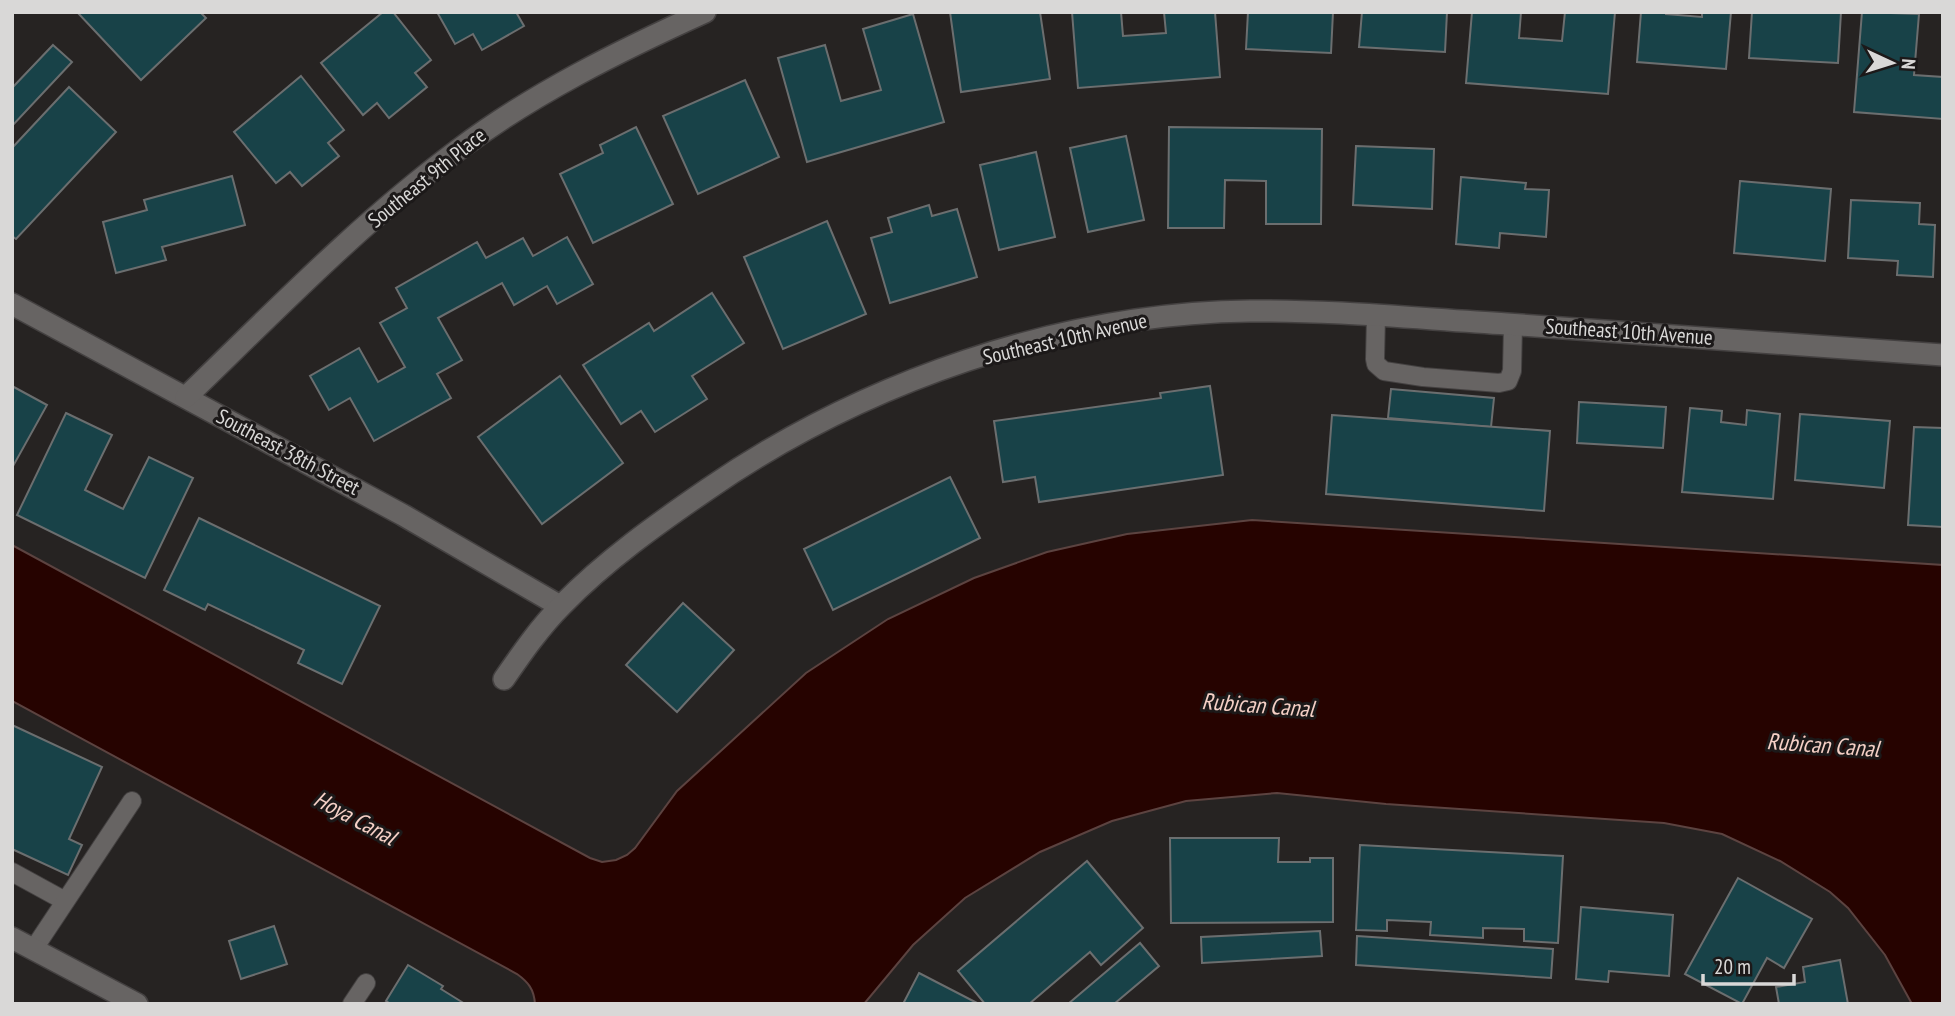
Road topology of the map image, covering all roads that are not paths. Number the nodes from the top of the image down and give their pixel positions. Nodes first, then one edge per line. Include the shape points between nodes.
1 (705, 12) edge
2 (12, 304) edge
3 (1376, 316) junction
4 (1513, 325) junction
5 (1943, 355) edge
6 (186, 397) junction
7 (560, 606) junction
8 (504, 679) dead end
9 (132, 801) dead end
10 (12, 872) edge
11 (65, 901) junction
12 (12, 938) edge
13 (33, 950) junction
14 (366, 983) dead end
15 (137, 1004) edge
16 (352, 1004) edge

1 - 6 street, Southeast 9th Place via 554,89 461,148 321,267
2 - 6 street, Southeast 38th Street
3 - 4 street, Southeast 10th Avenue
3 - 4 lane via 1375,359 1384,371 1499,383 1508,381 1512,371
3 - 7 street, Southeast 10th Avenue via 1251,311 1146,319 1094,327 949,368 859,403 742,465 658,523
4 - 5 street, Southeast 10th Avenue
6 - 7 street, Southeast 38th Street
7 - 8 street, Southeast 10th Avenue
9 - 11 lane
10 - 11 lane
11 - 13 lane
12 - 13 street
13 - 15 street
14 - 16 lane

